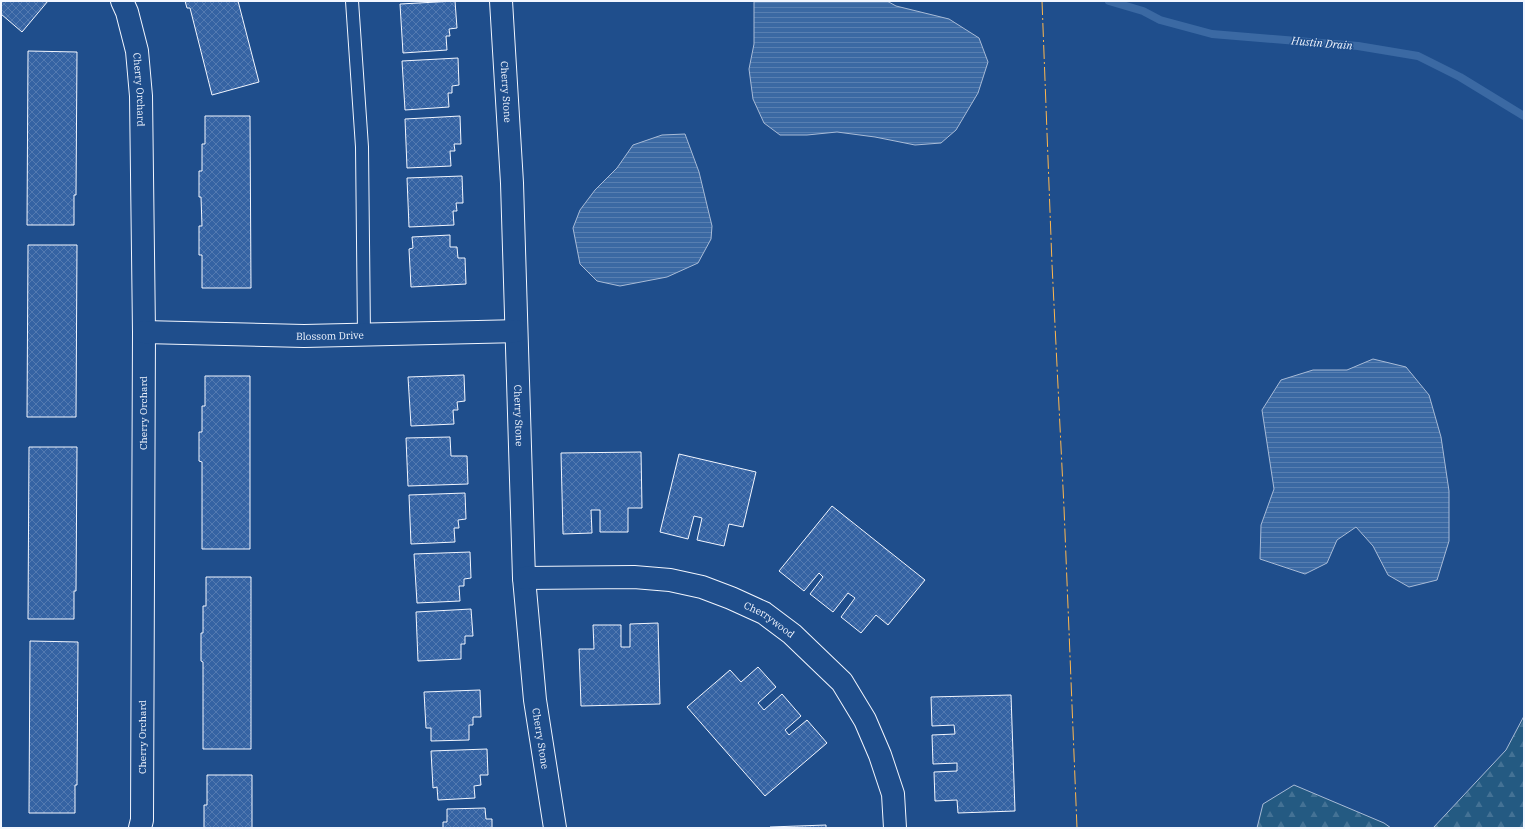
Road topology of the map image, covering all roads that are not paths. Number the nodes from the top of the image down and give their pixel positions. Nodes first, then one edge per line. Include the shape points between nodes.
1 (122, 1) edge
2 (352, 1) edge
3 (501, 1) edge
4 (516, 331) junction
5 (144, 332) junction
6 (364, 334) junction
7 (524, 578) junction
8 (140, 828) edge
9 (555, 828) edge
10 (895, 828) edge

1 - 5 street, Cherry Orchard via 137,51 141,96
2 - 6 lane via 362,147
3 - 4 street, Cherry Stone via 512,183
4 - 6 street, Blossom Drive
4 - 7 street, Cherry Stone
5 - 6 street, Blossom Drive via 304,336
5 - 8 street, Cherry Orchard
7 - 9 street, Cherry Stone via 535,700
7 - 10 street, Cherrywood via 634,577 670,580 702,587 764,613 792,634 842,682 865,720 880,755 893,794

